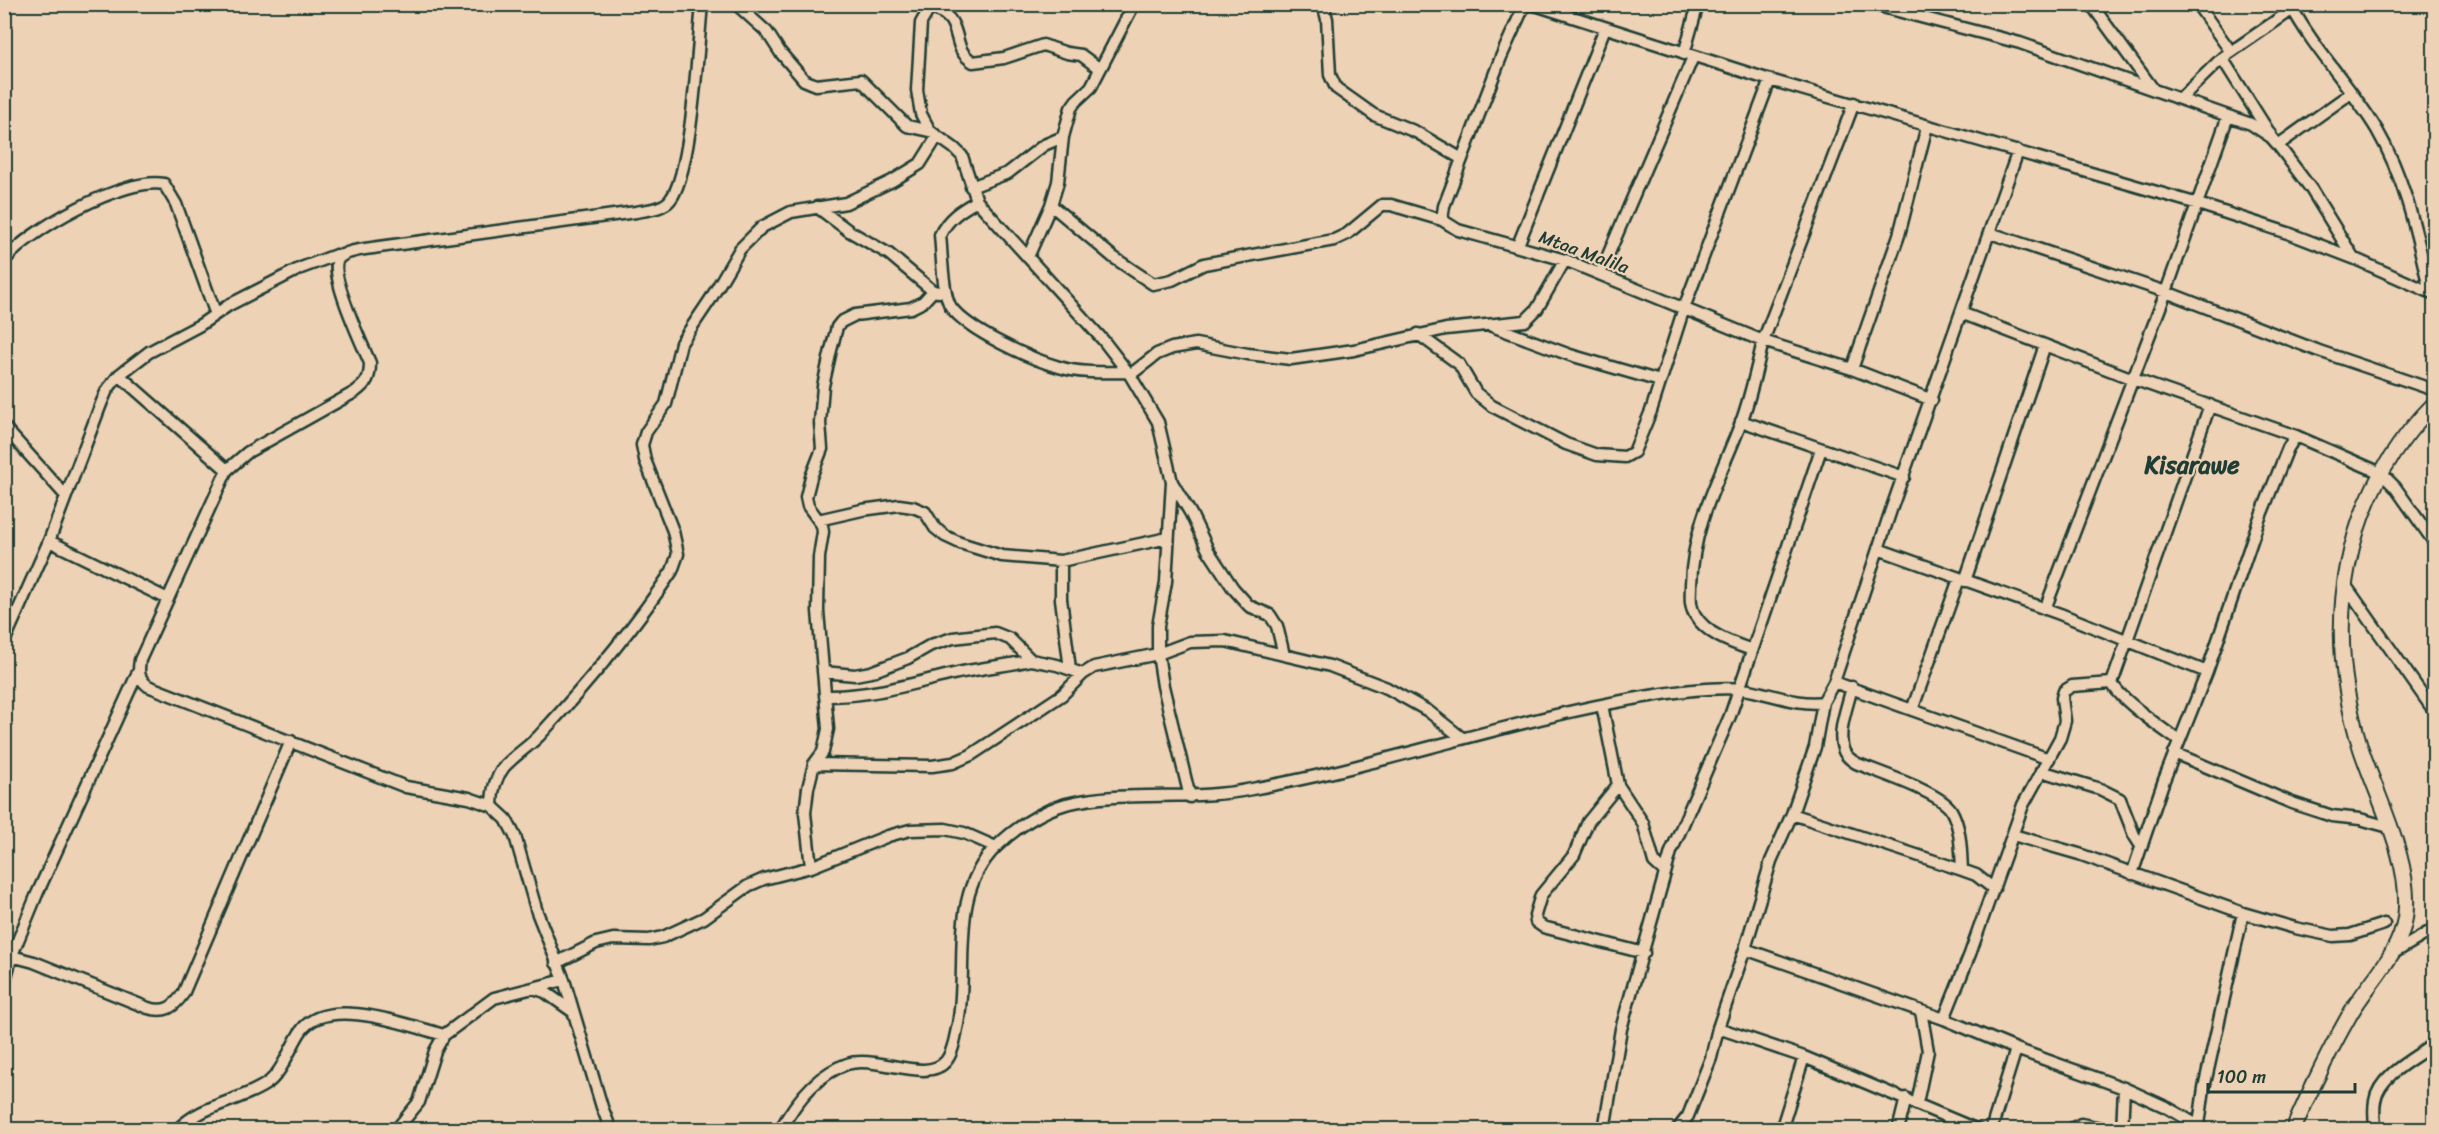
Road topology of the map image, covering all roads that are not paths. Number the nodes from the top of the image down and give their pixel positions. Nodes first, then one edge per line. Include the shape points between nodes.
1 (702, 4) edge
2 (736, 4) edge
3 (1134, 4) edge
4 (1318, 4) edge
5 (1525, 4) edge
6 (1532, 4) edge
7 (1698, 4) edge
8 (1871, 4) edge
9 (2091, 4) edge
10 (2197, 4) edge
11 (931, 6) edge
12 (2292, 7) edge
13 (1605, 28) junction
14 (1688, 55) junction
15 (2227, 55) junction
16 (1100, 69) junction
17 (1770, 80) junction
18 (2154, 89) junction
19 (2351, 93) junction
20 (2180, 99) junction
21 (1854, 103) junction
22 (2228, 116) junction
23 (1927, 126) junction
24 (933, 134) junction
25 (1063, 137) junction
26 (2275, 141) junction
27 (2018, 151) junction
28 (1462, 159) junction
29 (971, 187) junction
30 (976, 201) junction
31 (2198, 204) junction
32 (1051, 206) junction
33 (817, 207) junction
34 (1442, 220) junction
35 (1990, 233) junction
36 (1518, 246) junction
37 (343, 256) junction
38 (1028, 257) junction
39 (2353, 258) junction
40 (1565, 260) junction
41 (4, 261) edge
42 (1600, 274) junction
43 (933, 291) junction
44 (2166, 292) junction
45 (946, 293) junction
46 (2432, 293) edge
47 (1684, 308) junction
48 (215, 312) junction
49 (1961, 313) junction
50 (1491, 326) junction
51 (1418, 334) junction
52 (1763, 341) junction
53 (2045, 345) junction
54 (1851, 369) junction
55 (1129, 373) junction
56 (119, 375) junction
57 (2133, 379) junction
58 (1660, 381) junction
59 (2434, 390) edge
60 (1932, 400) junction
61 (2434, 404) edge
62 (2210, 405) junction
63 (1741, 421) junction
64 (4, 427) edge
65 (2296, 436) junction
66 (1821, 449) junction
67 (227, 471) junction
68 (2381, 473) junction
69 (1904, 477) junction
70 (1172, 482) junction
71 (66, 496) junction
72 (818, 520) junction
73 (2430, 527) edge
74 (1168, 538) junction
75 (49, 541) junction
76 (2434, 543) edge
77 (1878, 549) junction
78 (1061, 561) junction
79 (1962, 580) junction
80 (2346, 586) junction
81 (168, 599) junction
82 (2045, 609) junction
83 (2126, 641) junction
84 (4, 642) edge
85 (1752, 650) junction
86 (1158, 654) junction
87 (1284, 655) junction
88 (1031, 660) junction
89 (1070, 669) junction
90 (138, 672) junction
91 (823, 672) junction
92 (2207, 672) junction
93 (1083, 674) junction
94 (1834, 681) junction
95 (2112, 682) junction
96 (1852, 687) junction
97 (1738, 689) junction
98 (825, 696) junction
99 (1823, 702) junction
100 (2432, 704) edge
101 (1602, 705) junction
102 (1912, 710) junction
103 (1462, 738) junction
104 (291, 741) junction
105 (2179, 741) junction
106 (2175, 753) junction
107 (2049, 759) junction
108 (814, 764) junction
109 (2041, 771) junction
110 (1618, 784) junction
111 (1190, 796) junction
112 (492, 806) junction
113 (1792, 814) junction
114 (2389, 827) junction
115 (2013, 835) junction
116 (2141, 846) junction
117 (996, 847) junction
118 (811, 867) junction
119 (1962, 870) junction
120 (1665, 872) junction
121 (2132, 874) junction
122 (1994, 889) junction
123 (2243, 913) junction
124 (2384, 924) dead end
125 (2434, 929) edge
126 (1745, 949) junction
127 (1644, 953) junction
128 (8, 954) edge
129 (2391, 954) junction
130 (556, 963) junction
131 (564, 980) junction
132 (4, 984) edge
133 (533, 988) junction
134 (572, 1011) junction
135 (1921, 1011) junction
136 (1944, 1019) junction
137 (1718, 1028) junction
138 (444, 1035) junction
139 (2434, 1044) edge
140 (2016, 1049) junction
141 (1804, 1057) junction
142 (2124, 1088) junction
143 (1906, 1098) junction
144 (1917, 1103) junction
145 (2202, 1127) edge
146 (177, 1129) edge
147 (396, 1130) edge
148 (611, 1130) edge
149 (780, 1130) edge
150 (1604, 1130) edge
151 (1677, 1130) edge
152 (1781, 1130) edge
153 (1898, 1130) edge
154 (1978, 1130) edge
155 (1991, 1130) edge
156 (2069, 1130) edge
157 (2112, 1130) edge
158 (2122, 1130) edge
159 (2293, 1130) edge
160 (2375, 1130) edge

1 - 37 street via 685,159 669,202 636,212 379,247
2 - 24 street via 767,32 804,80 816,85 861,80 907,126
3 - 16 street
4 - 28 street via 1324,8 1327,19 1330,75 1336,88 1374,115 1416,132
5 - 28 street
6 - 13 street
7 - 14 street
8 - 18 street via 2020,43
9 - 18 street
10 - 15 street
11 - 16 street via 953,24 964,56 973,62 1004,58 1043,45 1081,55
11 - 24 street via 921,23 917,90 921,114
12 - 15 street
12 - 19 street
13 - 14 street
13 - 36 street
14 - 17 street
14 - 42 street
15 - 20 street
15 - 26 street
16 - 25 street via 1091,87 1071,108
17 - 21 street
17 - 47 street
18 - 20 street
19 - 26 street
19 - 46 street via 2394,162
20 - 22 street
21 - 23 street
21 - 52 street
22 - 26 street via 2251,124
22 - 31 street
23 - 27 street
23 - 54 street via 1899,235
24 - 29 street via 962,156
24 - 33 street via 920,164 846,202
25 - 29 street via 1044,145 1008,172
25 - 32 street
26 - 39 street via 2311,189
27 - 31 street
27 - 35 street
28 - 34 street via 1443,206
29 - 30 street
30 - 38 street
30 - 45 street via 954,215 940,235
31 - 39 street
31 - 44 street
32 - 34 street, Mtaa Malila via 1153,284 1172,280 1204,264 1334,240 1382,205
32 - 38 street
33 - 43 street via 890,254
33 - 112 street via 791,212 762,227 740,249 681,343 666,404 645,432 642,445 673,531 678,554 672,571 607,660 536,739 505,767 492,795
34 - 36 street, Mtaa Malila via 1458,230
35 - 44 street
35 - 49 street
36 - 40 street, Mtaa Malila
37 - 48 street via 300,268
37 - 67 street via 335,265 335,272 370,363 366,384 248,452
38 - 55 street
39 - 46 street
40 - 42 street, Mtaa Malila
40 - 50 street via 1530,319
41 - 48 street via 32,235 114,192 153,182 164,184 176,204
42 - 47 street, Mtaa Malila
43 - 45 street
43 - 72 street via 911,308 855,315 837,327 823,386 822,449 806,497
44 - 57 street
44 - 59 street
45 - 55 street via 951,307 996,341 1060,368
47 - 52 street, Mtaa Malila
47 - 58 street
48 - 56 street
49 - 53 street
49 - 60 street
50 - 51 street
50 - 58 street via 1570,355
51 - 55 street via 1354,350 1291,359 1196,344 1157,354
51 - 58 street via 1459,364 1476,393 1492,406 1566,444 1598,454 1625,457 1634,452
52 - 54 street, Mtaa Malila
52 - 63 street
53 - 57 street
53 - 79 street
54 - 60 street, Mtaa Malila
55 - 70 street via 1158,422
56 - 67 street
56 - 71 street via 107,390
57 - 62 street
57 - 82 street
60 - 69 street
61 - 68 main road
62 - 65 street
62 - 83 street
63 - 66 street
63 - 85 street via 1700,525 1692,563 1690,603 1695,616 1708,630
64 - 71 street
65 - 68 street
65 - 92 street via 2259,520
66 - 69 street
66 - 85 street
67 - 81 street
68 - 73 street
68 - 80 main road via 2352,542
69 - 77 street
70 - 74 street
70 - 87 street via 1233,588 1249,606 1270,615
71 - 75 street
72 - 78 street via 862,510 913,507 925,512 945,536 960,543 1002,555
72 - 91 street via 823,532 818,611
73 - 76 street
74 - 78 street
74 - 86 street
75 - 81 street
75 - 84 street
77 - 79 street
77 - 94 street
78 - 89 street via 1061,599
79 - 82 street
79 - 102 street
80 - 100 street
80 - 114 main road via 2341,643 2350,702 2361,748
81 - 90 street
82 - 83 street
83 - 92 street
83 - 95 street
85 - 97 street
86 - 87 street via 1190,642 1225,640
86 - 93 street via 1094,667
86 - 111 street
87 - 103 street via 1330,666 1387,688 1428,711
88 - 89 street
88 - 91 street via 1010,639 984,633 931,645 871,672
88 - 98 street via 892,690
89 - 93 street
90 - 104 street via 148,686
90 - 128 street
91 - 98 street
92 - 105 street
93 - 108 street via 1062,695 953,763
94 - 96 street
94 - 99 street
95 - 105 street via 2125,698
95 - 107 street via 2072,686 2064,691 2065,721
96 - 102 street
96 - 119 street via 1842,732 1848,758 1926,792 1950,809 1959,836
97 - 99 street via 1802,702
97 - 101 street via 1686,691
97 - 120 street
98 - 108 street via 828,729 823,752
99 - 113 street via 1815,747
101 - 103 street
101 - 110 street
102 - 107 street
103 - 111 street via 1247,790
104 - 112 street via 406,787
104 - 128 street via 183,994 171,1008 148,1008
105 - 106 street
106 - 114 street via 2332,816
106 - 116 street
107 - 109 street
108 - 118 street via 805,813
109 - 115 street
109 - 116 street via 2120,799
110 - 120 street via 1643,823 1654,862
110 - 127 street via 1588,822 1574,855 1542,895 1536,922
111 - 117 street via 1066,804 1014,831
112 - 130 street via 506,819 515,836
113 - 119 street
113 - 126 street via 1771,861
114 - 129 main road via 2403,874 2405,897 2405,918
115 - 121 street
115 - 122 street
116 - 121 street
117 - 118 street via 945,829 910,830
117 - 149 street via 977,869 968,893 961,1006 953,1047 945,1062 921,1071 867,1060 847,1064 827,1074 804,1094
118 - 130 street via 748,886 704,918 663,937 605,941
119 - 122 street
120 - 127 street
121 - 123 street
122 - 136 street
123 - 124 street via 2333,936
123 - 145 street via 2204,1088
125 - 129 street
126 - 135 street
126 - 137 street
127 - 150 street via 1621,1029
128 - 132 street
129 - 159 main road via 2350,1013
130 - 131 street
131 - 133 street
131 - 134 street
133 - 134 street
133 - 138 street via 494,998
134 - 148 street
135 - 136 street
135 - 144 street via 1928,1051
136 - 140 street
137 - 141 street
137 - 151 street via 1711,1058 1688,1116
138 - 146 street via 366,1014 336,1013 303,1028 267,1084 197,1112
138 - 147 street via 419,1102
139 - 160 street via 2381,1085 2374,1101
140 - 142 street
140 - 155 street
141 - 143 street
141 - 152 street
142 - 145 street
142 - 158 street
143 - 144 street
143 - 153 street
144 - 154 street
156 - 157 street via 2081,1124

